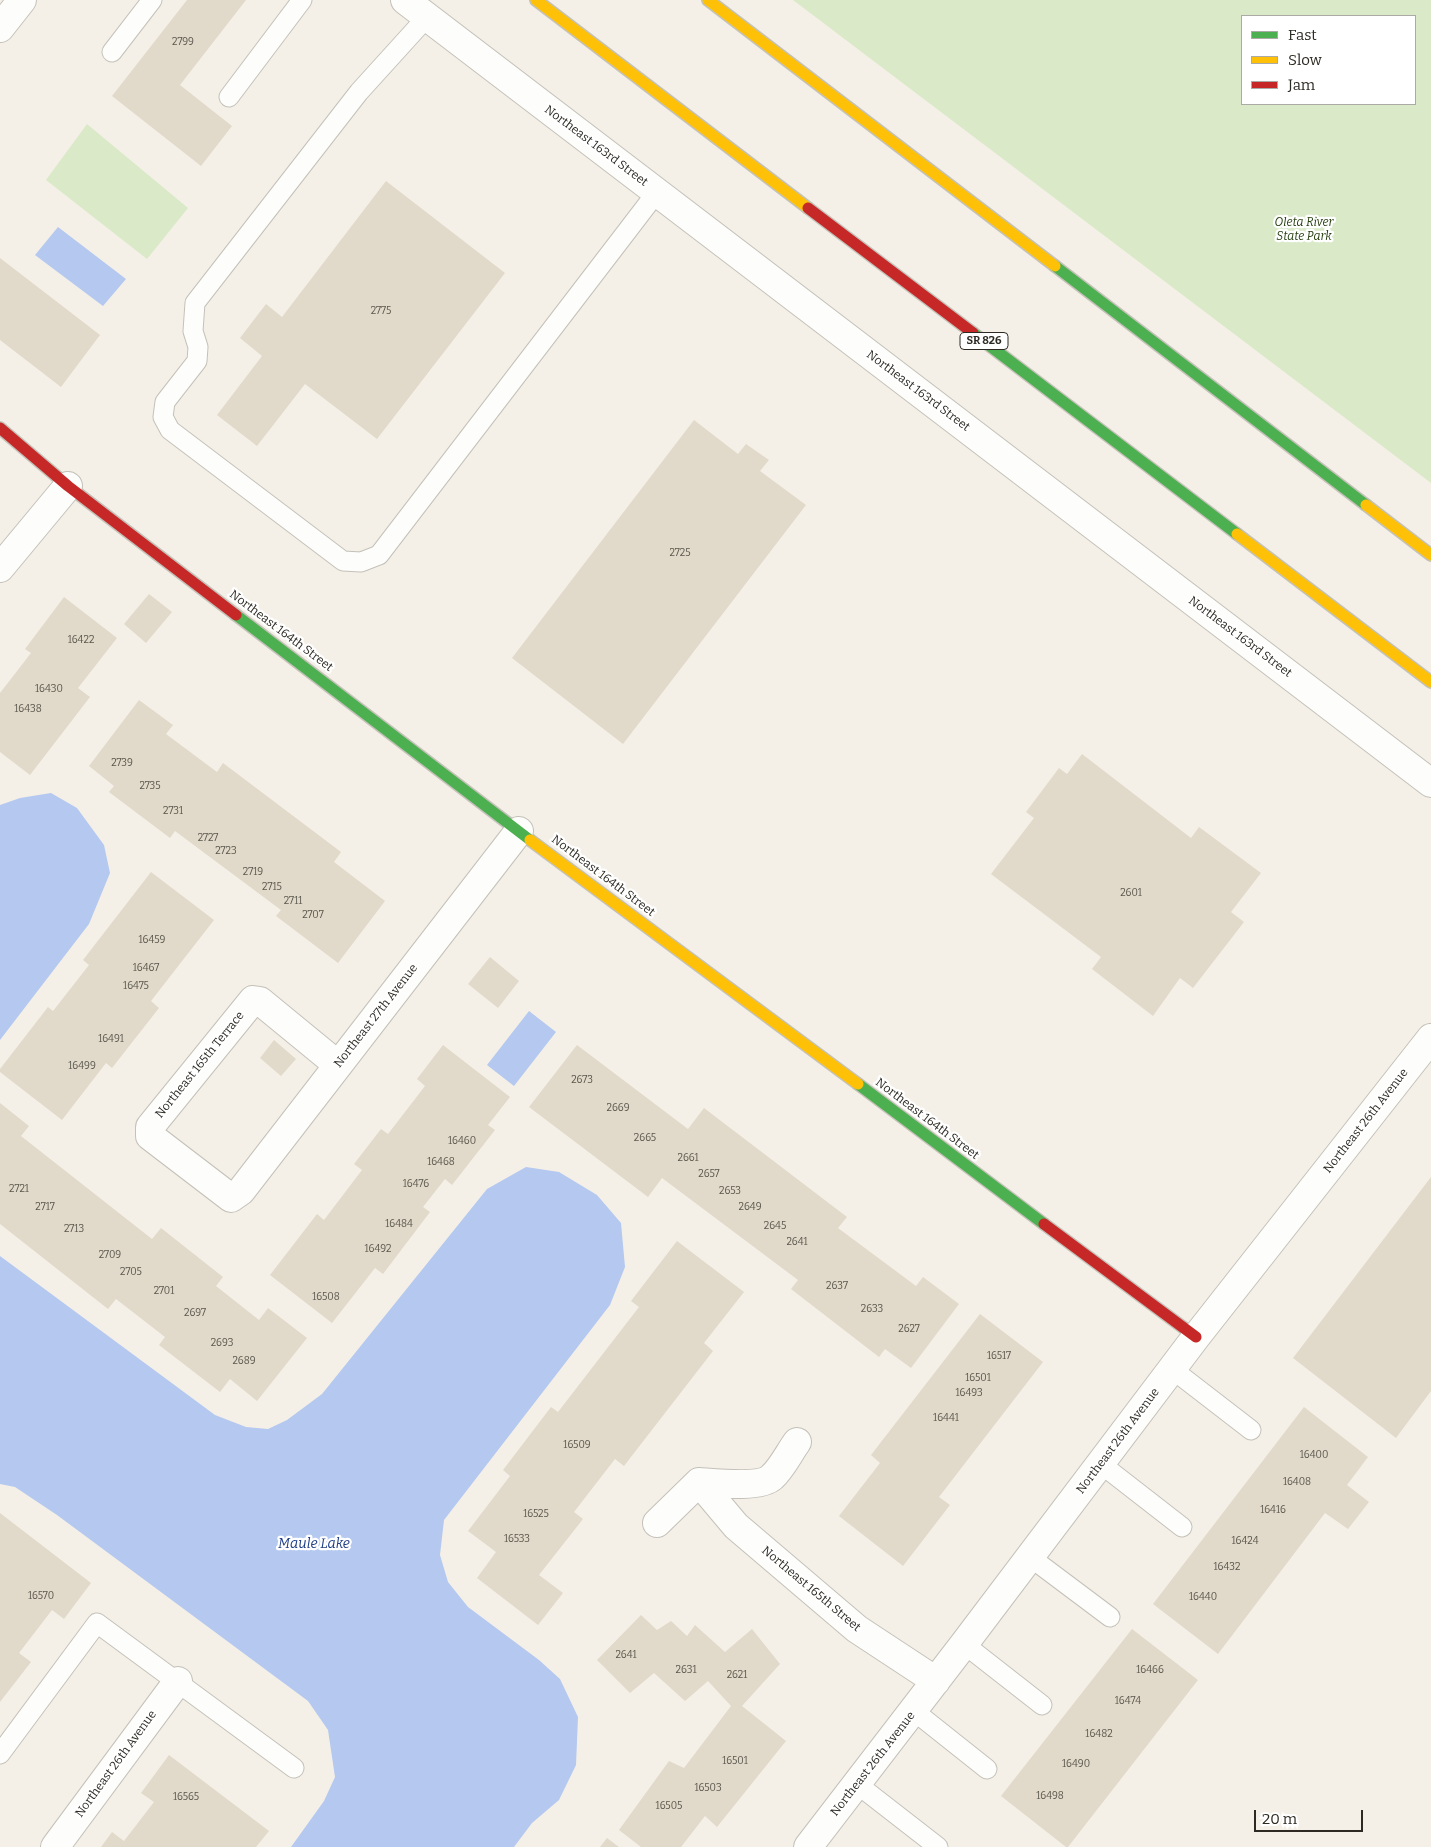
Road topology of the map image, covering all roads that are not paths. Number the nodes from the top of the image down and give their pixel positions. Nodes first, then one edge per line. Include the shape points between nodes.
1 (22, 0) edge
2 (152, 0) edge
3 (302, 0) edge
4 (405, 0) edge
5 (536, 0) edge
6 (708, 0) edge
7 (427, 17) junction
8 (0, 28) edge
9 (112, 52) dead end
10 (229, 97) dead end
11 (657, 192) junction
12 (0, 428) edge
13 (68, 486) junction
14 (1431, 555) edge
15 (0, 568) edge
16 (1431, 682) edge
17 (1431, 783) edge
18 (519, 831) junction
19 (1431, 1038) edge
20 (338, 1065) junction
21 (231, 1198) joint
22 (1196, 1338) junction
23 (1172, 1369) junction
24 (1251, 1430) dead end
25 (797, 1442) dead end
26 (1100, 1464) junction
27 (699, 1482) junction
28 (657, 1523) dead end
29 (1182, 1527) dead end
30 (1030, 1558) junction
31 (1110, 1617) dead end
32 (964, 1644) junction
33 (178, 1681) junction
34 (936, 1682) junction
35 (1042, 1704) dead end
36 (914, 1711) junction
37 (0, 1754) edge
38 (294, 1768) dead end
39 (987, 1769) dead end
40 (857, 1784) junction
41 (55, 1847) edge
42 (808, 1847) edge
43 (938, 1847) edge

1 - 8 street
2 - 9 lane
3 - 10 lane
4 - 7 street, Northeast 163rd Street
5 - 16 main road, SR 826
6 - 14 main road
7 - 11 street, Northeast 163rd Street
7 - 11 lane via 360,92 195,303 193,331 198,348 197,361 166,402 163,417 170,430 343,561 361,562 379,555
11 - 17 street, Northeast 163rd Street
12 - 13 main road, Northeast 164th Street
13 - 15 street
13 - 18 main road, Northeast 164th Street
18 - 20 street, Northeast 27th Avenue
18 - 22 main road, Northeast 164th Street
19 - 22 street, Northeast 26th Avenue
20 - 21 street, Northeast 27th Avenue via 241,1192
20 - 21 street, Northeast 165th Terrace via 260,1001 253,1000 156,1119 150,1127 150,1136
22 - 23 street, Northeast 26th Avenue
23 - 24 lane
23 - 26 street, Northeast 26th Avenue
25 - 27 street via 771,1478 722,1484
26 - 29 lane
26 - 30 street, Northeast 26th Avenue
27 - 28 street
27 - 34 street, Northeast 165th Street via 736,1526 856,1629
30 - 31 lane
30 - 32 street, Northeast 26th Avenue
32 - 34 street, Northeast 26th Avenue
32 - 35 lane
33 - 37 lane via 97,1623
33 - 38 lane
33 - 41 street, Northeast 26th Avenue
34 - 36 street, Northeast 26th Avenue
36 - 39 lane
36 - 40 street, Northeast 26th Avenue
40 - 42 street, Northeast 26th Avenue
40 - 43 lane

